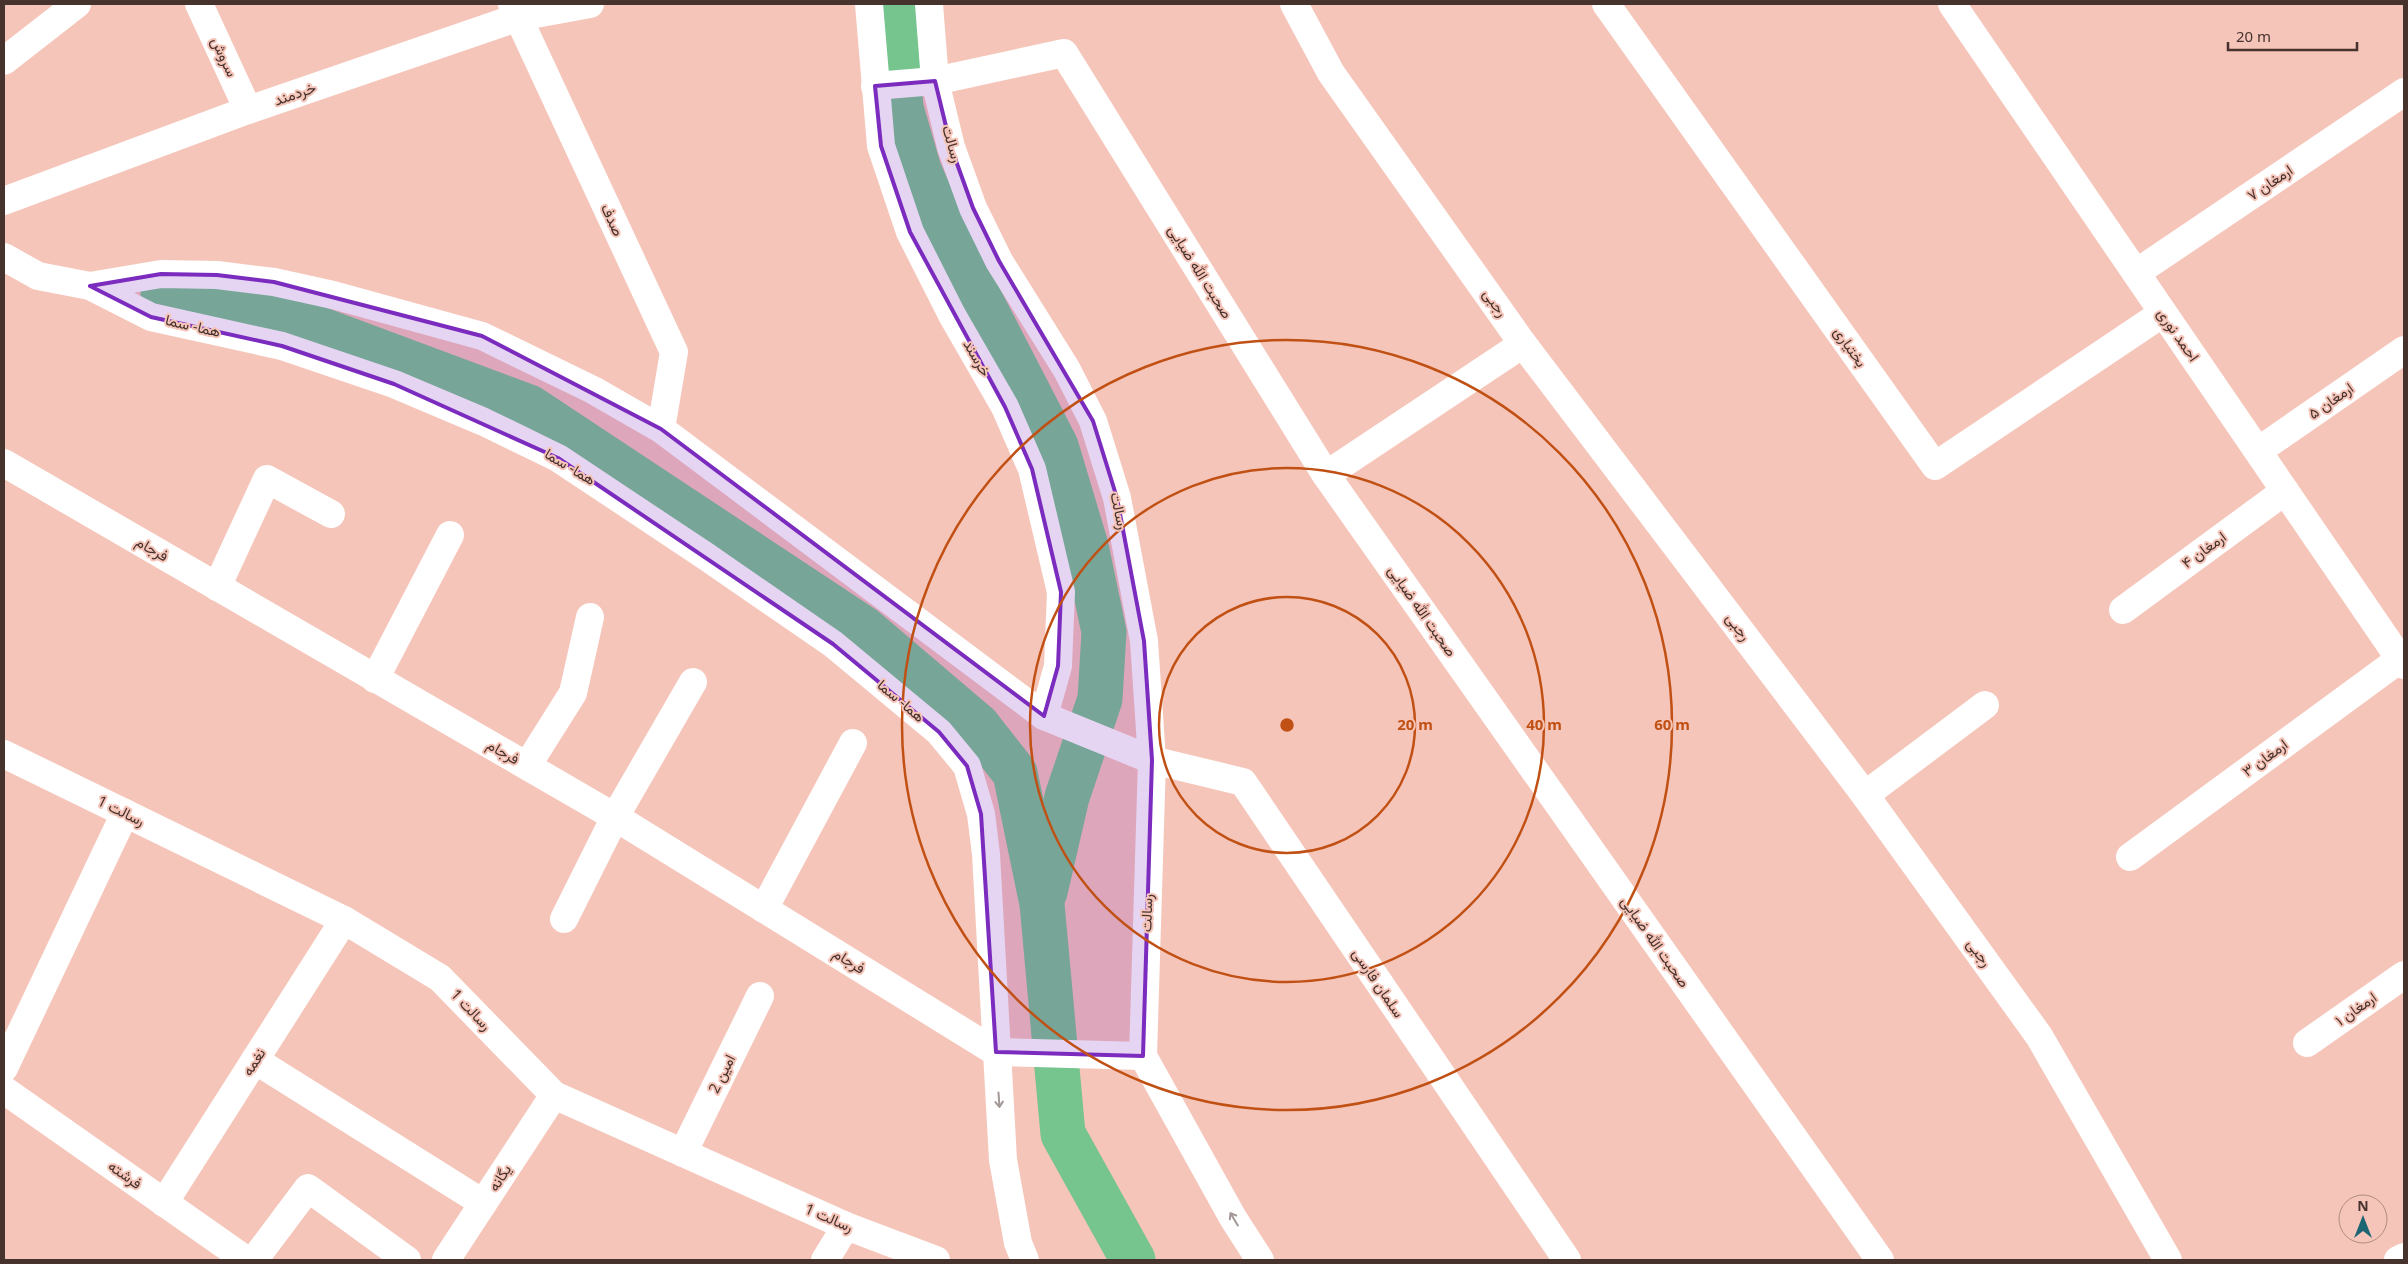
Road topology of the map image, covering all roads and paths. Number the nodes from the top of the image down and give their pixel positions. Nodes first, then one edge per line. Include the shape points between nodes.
1 (76, 4) edge
2 (199, 4) edge
3 (590, 4) edge
4 (869, 4) edge
5 (928, 4) edge
6 (1294, 4) edge
7 (1606, 4) edge
8 (1952, 4) edge
9 (516, 10) edge
10 (4, 61) edge
11 (935, 81) junction
12 (875, 86) junction
13 (2404, 92) edge
14 (248, 110) junction
15 (4, 202) edge
16 (4, 257) edge
17 (2136, 274) junction
18 (90, 286) junction
19 (2163, 313) junction
20 (1524, 344) junction
21 (2404, 350) edge
22 (661, 429) junction
23 (2258, 452) junction
24 (4, 463) edge
25 (1326, 475) junction
26 (2286, 491) junction
27 (331, 514) dead end
28 (450, 535) dead end
29 (217, 587) junction
30 (2122, 610) dead end
31 (590, 617) dead end
32 (2399, 649) edge
33 (375, 679) junction
34 (693, 682) dead end
35 (1985, 705) dead end
36 (1044, 716) junction
37 (853, 743) dead end
38 (4, 754) edge
39 (1152, 760) junction
40 (528, 766) junction
41 (1865, 795) junction
42 (125, 813) junction
43 (615, 817) junction
44 (2130, 857) dead end
45 (764, 908) junction
46 (564, 918) dead end
47 (344, 920) junction
48 (2404, 976) edge
49 (760, 996) dead end
50 (2307, 1043) dead end
51 (996, 1052) junction
52 (1142, 1056) junction
53 (255, 1060) junction
54 (4, 1068) edge
55 (4, 1090) edge
56 (554, 1095) junction
57 (683, 1153) junction
58 (164, 1203) junction
59 (483, 1203) junction
60 (846, 1226) junction
61 (2404, 1257) edge
62 (246, 1260) edge
63 (254, 1260) edge
64 (407, 1260) edge
65 (446, 1260) edge
66 (825, 1260) edge
67 (936, 1260) edge
68 (1025, 1260) edge
69 (1260, 1260) edge
70 (1567, 1260) edge
71 (1880, 1260) edge
72 (2168, 1260) edge
73 (2398, 1260) edge

1 - 10 street
2 - 14 street, سروش
3 - 9 street, خردمند
4 - 12 street, خرسند
5 - 11 street, رسالت
6 - 20 street, رجبی via 1331,73
7 - 19 street, بختیاری via 1935,466
8 - 17 street, احمد نوری
9 - 14 street, خردمند
9 - 22 street, صدف via 674,352
11 - 12 street
11 - 25 street, صحبت الله ضیایی via 1064,54
11 - 39 street, رسالت via 951,147 973,208 999,261 1067,370 1093,421 1117,498 1144,641
12 - 36 street, خرسند via 881,146 910,232 952,315 1005,407 1032,468 1061,592 1058,666
13 - 17 street, ارمغان ۷
14 - 15 street, خردمند
16 - 18 street via 38,276
17 - 19 street, احمد نوری
18 - 22 street via 161,274 217,275 274,282 333,295 482,336 593,390
18 - 51 street, هما- سما via 151,317 282,346 394,384 558,458 833,644 939,732 967,766 981,814
19 - 23 street, احمد نوری
20 - 25 street
20 - 41 street, رجبی
21 - 23 street, ارمغان ۵
22 - 36 street
23 - 26 street, احمد نوری
24 - 29 street, فرجام
25 - 71 street, صحبت الله ضیایی
26 - 30 street, ارمغان ۴
26 - 32 street, احمد نوری
27 - 29 street via 267,479
28 - 33 street
29 - 33 street, فرجام
31 - 40 street via 572,693
32 - 44 street, ارمغان ۳
33 - 40 street, فرجام
34 - 43 street
35 - 41 street
36 - 39 street, سلمان فارسی
37 - 45 street
38 - 42 street, رسالت 1
39 - 52 street, رسالت
39 - 70 street, سلمان فارسی via 1243,782
40 - 43 street, فرجام
41 - 72 street, رجبی via 2039,1036
42 - 47 street, رسالت 1
42 - 54 street
43 - 45 street, فرجام
43 - 46 street
45 - 51 street, فرجام
47 - 53 street, نغمه
47 - 56 street, رسالت 1 via 440,978
48 - 50 street, ارمغان ۱
49 - 57 street, امین 2
51 - 52 street
51 -> 68 street via 1003,1160 1018,1243
69 -> 52 street
53 - 58 street, نغمه
53 - 59 street
55 - 58 street, فرشته
56 - 57 street, رسالت 1
56 - 59 street, یگانه
57 - 60 street, رسالت 1
58 - 62 street, فرشته
59 - 65 street, یگانه
60 - 66 street
60 - 67 street, رسالت 1
61 - 73 street
63 - 64 street via 308,1188

